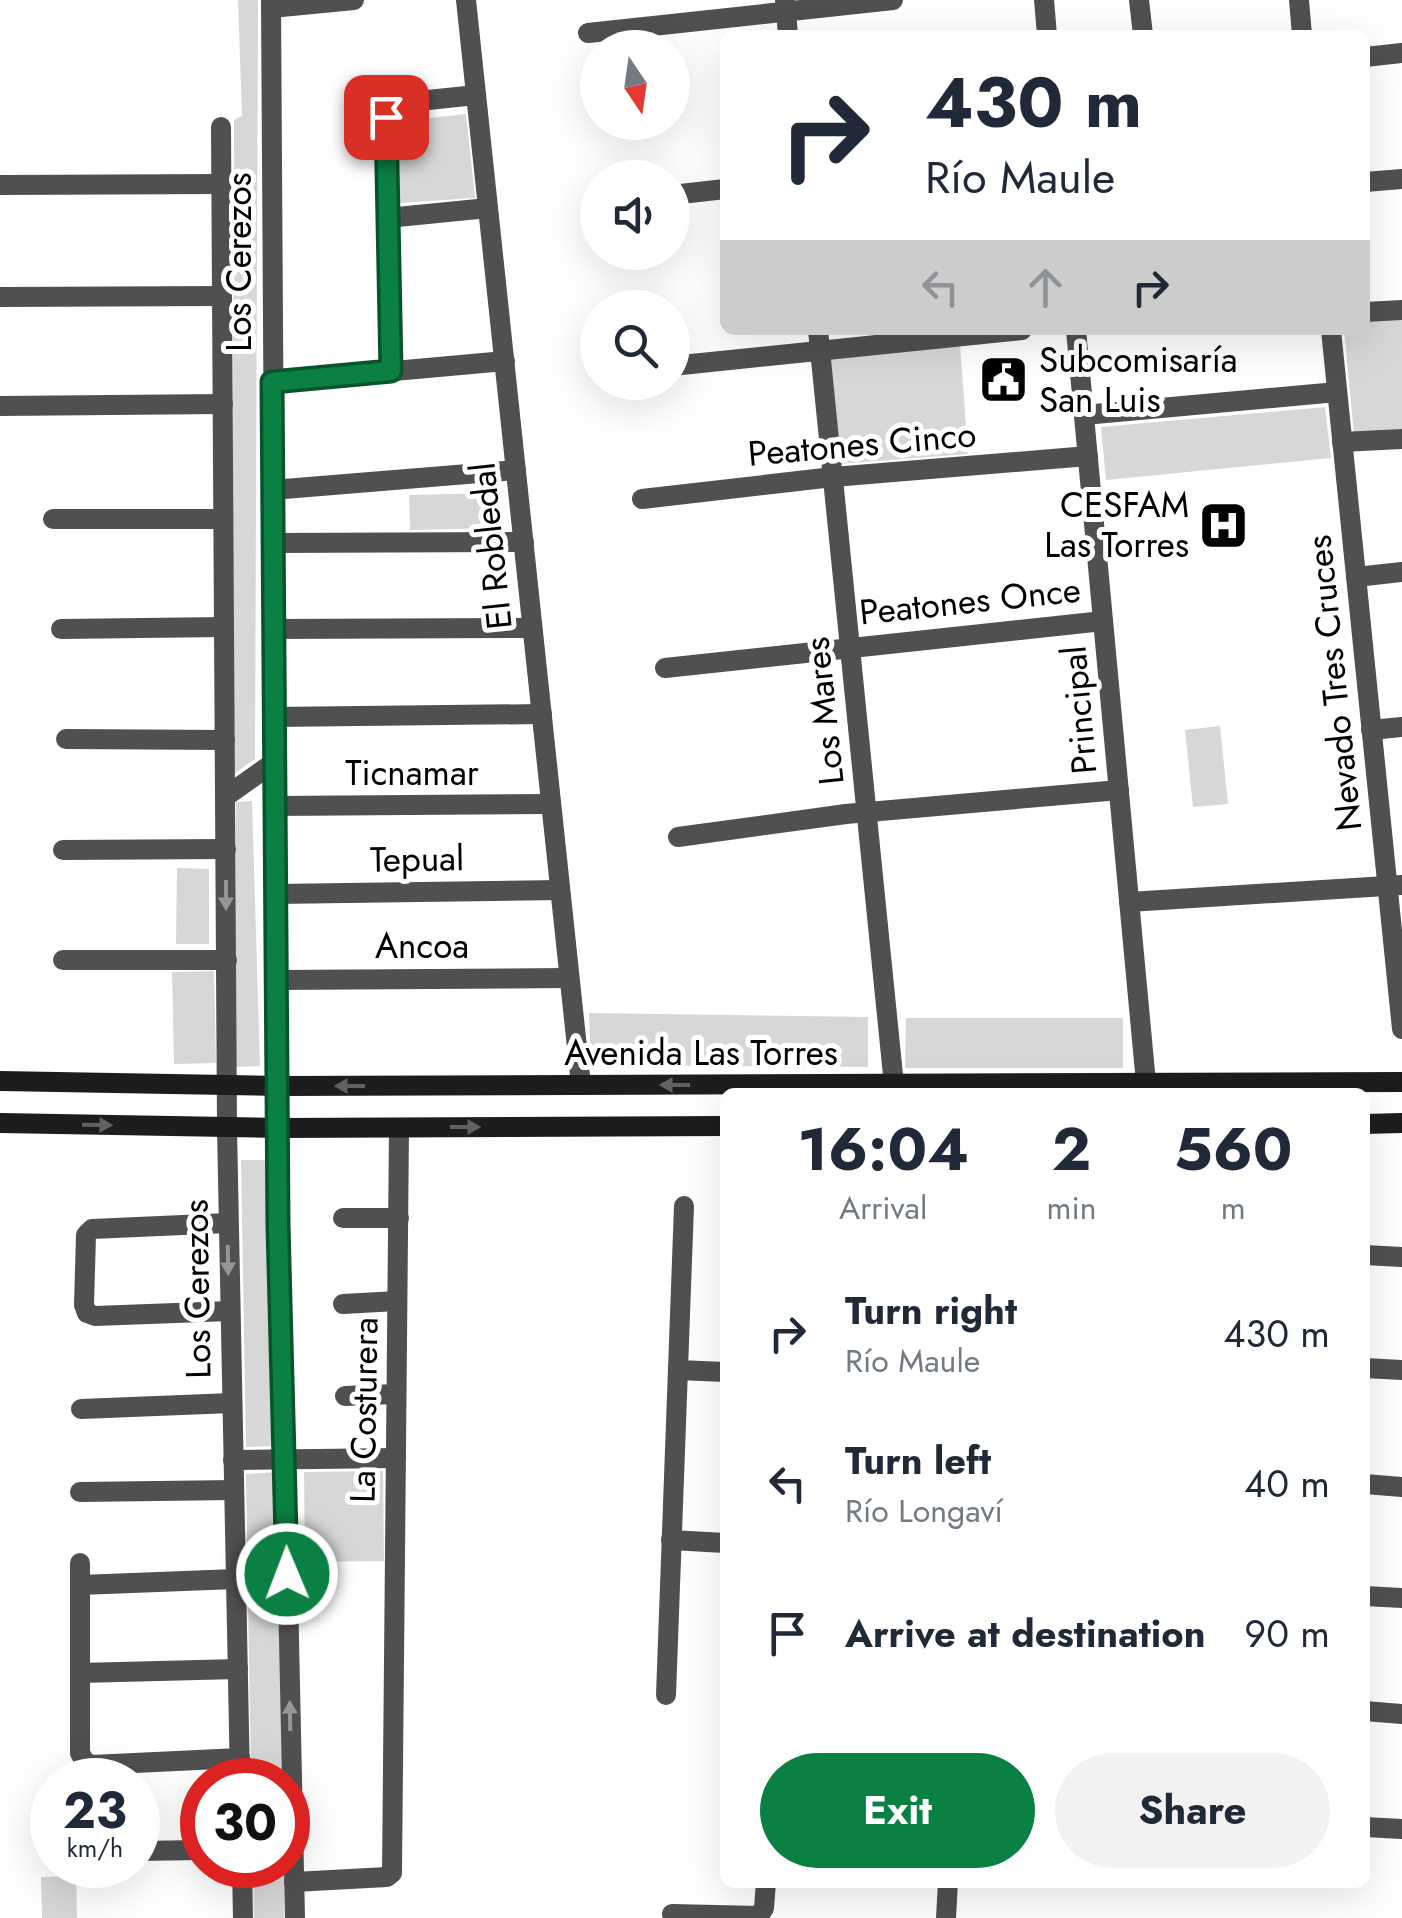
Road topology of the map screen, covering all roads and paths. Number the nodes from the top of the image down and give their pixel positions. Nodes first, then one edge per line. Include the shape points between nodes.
1 (354, 0) edge
2 (466, 0) edge
3 (894, 0) edge
4 (1044, 0) edge
5 (1139, 0) edge
6 (1299, 0) edge
7 (270, 4) edge
8 (785, 5) edge
9 (609, 30) edge
10 (788, 30) edge
11 (1047, 30) edge
12 (1142, 30) edge
13 (1302, 30) edge
14 (1402, 53) edge
15 (1370, 56) edge
16 (476, 95) junction
17 (221, 128) dead end
18 (1402, 179) edge
19 (1370, 182) edge
20 (221, 184) junction
21 (0, 185) edge
22 (720, 190) edge
23 (690, 193) edge
24 (488, 208) junction
25 (388, 218) junction
26 (222, 296) junction
27 (0, 297) edge
28 (1402, 310) edge
29 (1370, 312) edge
30 (920, 335) edge
31 (1076, 335) edge
32 (1331, 335) edge
33 (819, 340) edge
34 (504, 361) junction
35 (690, 363) edge
36 (391, 371) junction
37 (272, 382) junction
38 (1337, 392) junction
39 (223, 404) junction
40 (0, 406) edge
41 (1084, 414) junction
42 (1402, 438) edge
43 (1342, 442) junction
44 (1088, 456) junction
45 (516, 470) junction
46 (833, 477) junction
47 (272, 490) junction
48 (642, 499) dead end
49 (224, 519) junction
50 (53, 520) dead end
51 (524, 542) junction
52 (272, 543) junction
53 (1402, 572) edge
54 (1356, 578) junction
55 (1103, 621) junction
56 (224, 627) junction
57 (532, 628) junction
58 (62, 629) dead end
59 (273, 629) junction
60 (850, 646) junction
61 (665, 668) dead end
62 (542, 714) junction
63 (273, 716) junction
64 (1402, 728) edge
65 (1372, 730) junction
66 (66, 739) dead end
67 (225, 740) junction
68 (273, 763) junction
69 (1119, 790) junction
70 (226, 797) junction
71 (551, 804) junction
72 (274, 806) junction
73 (867, 813) junction
74 (678, 837) dead end
75 (63, 850) dead end
76 (226, 850) junction
77 (1395, 886) edge
78 (560, 890) junction
79 (275, 894) junction
80 (1129, 902) junction
81 (63, 960) dead end
82 (226, 960) junction
83 (569, 978) junction
84 (276, 980) junction
85 (1401, 1018) edge
86 (0, 1081) edge
87 (1402, 1082) edge
88 (1146, 1084) junction
89 (580, 1085) junction
90 (894, 1085) junction
91 (227, 1086) junction
92 (278, 1086) junction
93 (788, 1088) edge
94 (867, 1088) edge
95 (1185, 1088) edge
96 (0, 1123) edge
97 (1370, 1124) edge
98 (1402, 1124) edge
99 (720, 1126) edge
100 (228, 1128) junction
101 (278, 1128) junction
102 (399, 1128) junction
103 (684, 1206) dead end
104 (342, 1218) dead end
105 (398, 1218) junction
106 (228, 1223) junction
107 (1370, 1255) edge
108 (1402, 1257) edge
109 (398, 1301) junction
110 (343, 1304) dead end
111 (230, 1311) junction
112 (1370, 1368) edge
113 (678, 1370) junction
114 (1402, 1370) edge
115 (720, 1372) edge
116 (396, 1394) junction
117 (345, 1396) dead end
118 (232, 1402) junction
119 (81, 1408) dead end
120 (396, 1458) junction
121 (284, 1459) junction
122 (233, 1460) junction
123 (1370, 1484) edge
124 (1402, 1487) edge
125 (234, 1490) junction
126 (80, 1492) dead end
127 (672, 1540) junction
128 (720, 1542) edge
129 (80, 1563) dead end
130 (236, 1580) junction
131 (80, 1585) junction
132 (1370, 1596) edge
133 (1402, 1598) edge
134 (238, 1669) junction
135 (80, 1673) junction
136 (666, 1695) dead end
137 (1370, 1711) edge
138 (1402, 1714) edge
139 (240, 1758) edge
140 (291, 1758) edge
141 (180, 1760) edge
142 (1370, 1827) edge
143 (1402, 1829) edge
144 (310, 1881) edge
145 (242, 1888) edge
146 (294, 1888) edge
147 (766, 1888) edge
148 (948, 1888) edge
149 (672, 1914) dead end
150 (243, 1918) edge
151 (295, 1918) edge
152 (946, 1918) edge

1 - 7 street
2 - 16 street, El Robledal
3 - 8 street
4 - 11 street
5 - 12 street
6 - 13 street
7 - 37 street, Los Cerezos
8 - 9 street
8 - 10 street
14 - 15 street
16 - 24 street, El Robledal
16 - 25 street via 390,108
17 - 20 street, Los Cerezos
18 - 19 street
20 - 21 street
20 - 26 street, Los Cerezos
22 - 23 street
24 - 25 street
24 - 34 street, El Robledal
25 - 36 street
26 - 27 street
26 - 39 street, Los Cerezos
28 - 29 street
30 - 33 street
31 - 41 street, Principal
32 - 38 street, Nevado Tres Cruces
33 - 35 street
33 - 46 street, Los Mares
34 - 36 street
34 - 45 street, El Robledal
36 - 37 street
37 - 47 street, Los Cerezos
38 - 41 street
38 - 43 street, Nevado Tres Cruces
39 - 40 street
39 - 49 street, Los Cerezos
41 - 44 street, Principal
42 - 43 street
43 - 54 street, Nevado Tres Cruces
44 - 46 street, Peatones Cinco
44 - 55 street, Principal
45 - 47 street
45 - 51 street, El Robledal
46 - 48 street, Peatones Cinco
46 - 60 street, Los Mares
47 - 52 street, Los Cerezos
49 - 50 street
49 - 56 street, Los Cerezos
51 - 52 street
51 - 57 street, El Robledal
52 - 59 street, Los Cerezos
53 - 54 street
54 - 65 street, Nevado Tres Cruces
55 - 60 street, Peatones Once
55 - 69 street, Principal
56 - 58 street
56 - 67 street, Los Cerezos
57 - 59 street
57 - 62 street, El Robledal
59 - 63 street, Los Cerezos
60 - 61 street, Peatones Once
60 - 73 street, Los Mares
62 - 63 street
62 - 71 street, El Robledal
63 - 68 street, Los Cerezos
64 - 65 street
65 - 77 street, Nevado Tres Cruces
66 - 67 street
67 - 70 street, Los Cerezos
68 - 70 street
68 - 72 street, Los Cerezos
69 - 73 street
69 - 80 street, Principal
70 - 76 street, Los Cerezos
71 - 72 street, Ticnamar
71 - 78 street, El Robledal
72 - 79 street, Los Cerezos
73 - 74 street
73 - 90 street, Los Mares
75 - 76 street
76 -> 82 street, Los Cerezos
77 - 80 street
77 - 85 street, Nevado Tres Cruces
78 - 79 street, Tepual
78 - 83 street, El Robledal
79 - 84 street, Los Cerezos
80 - 88 street, Principal
81 - 82 street
82 - 91 street, Los Cerezos
83 - 84 street, Ancoa
83 - 89 street, El Robledal
84 - 92 street, Los Cerezos
86 - 91 main road, Avenida Las Torres
87 - 95 main road, Avenida Las Torres
88 - 90 main road, Avenida Las Torres
88 - 95 main road, Avenida Las Torres
89 -> 92 main road, Avenida Las Torres
93 -> 89 main road, Avenida Las Torres
90 - 94 main road, Avenida Las Torres
91 - 92 main road, Avenida Las Torres
91 - 100 street, Los Cerezos
92 - 101 street, Los Cerezos
96 -> 100 main road, Avenida Las Torres
97 - 98 main road
102 -> 99 main road, Avenida Las Torres
100 - 101 main road, Avenida Las Torres
100 - 106 street, Los Cerezos
101 - 102 main road, Avenida Las Torres
101 - 121 street, Los Cerezos
102 - 105 street, La Costurera
103 - 113 street
104 - 105 street
105 - 109 street, La Costurera
106 -> 111 street, Los Cerezos
106 - 111 street via 92,1229 86,1236 84,1305 95,1316
107 - 108 street
109 - 110 street
109 - 116 street, La Costurera
111 - 118 street, Los Cerezos
112 - 114 street
113 - 115 street
113 - 127 street
116 - 117 street
116 - 120 street, La Costurera
118 - 119 street
118 - 122 street, Los Cerezos
120 - 121 street
120 - 144 street, La Costurera via 392,1872
121 - 122 street
140 -> 121 street, Los Cerezos
122 - 125 street, Los Cerezos
123 - 124 street
125 - 126 street
125 - 130 street, Los Cerezos
127 - 128 street
127 - 136 street
129 - 131 street
130 - 131 street
130 - 134 street, Los Cerezos
131 - 135 street
132 - 133 street
134 - 135 street
134 - 139 street, Los Cerezos
135 - 141 street via 80,1753 88,1764
137 - 138 street
142 - 143 street
145 - 150 street
146 - 151 street, Los Cerezos
147 - 149 street via 759,1916
148 - 152 street

